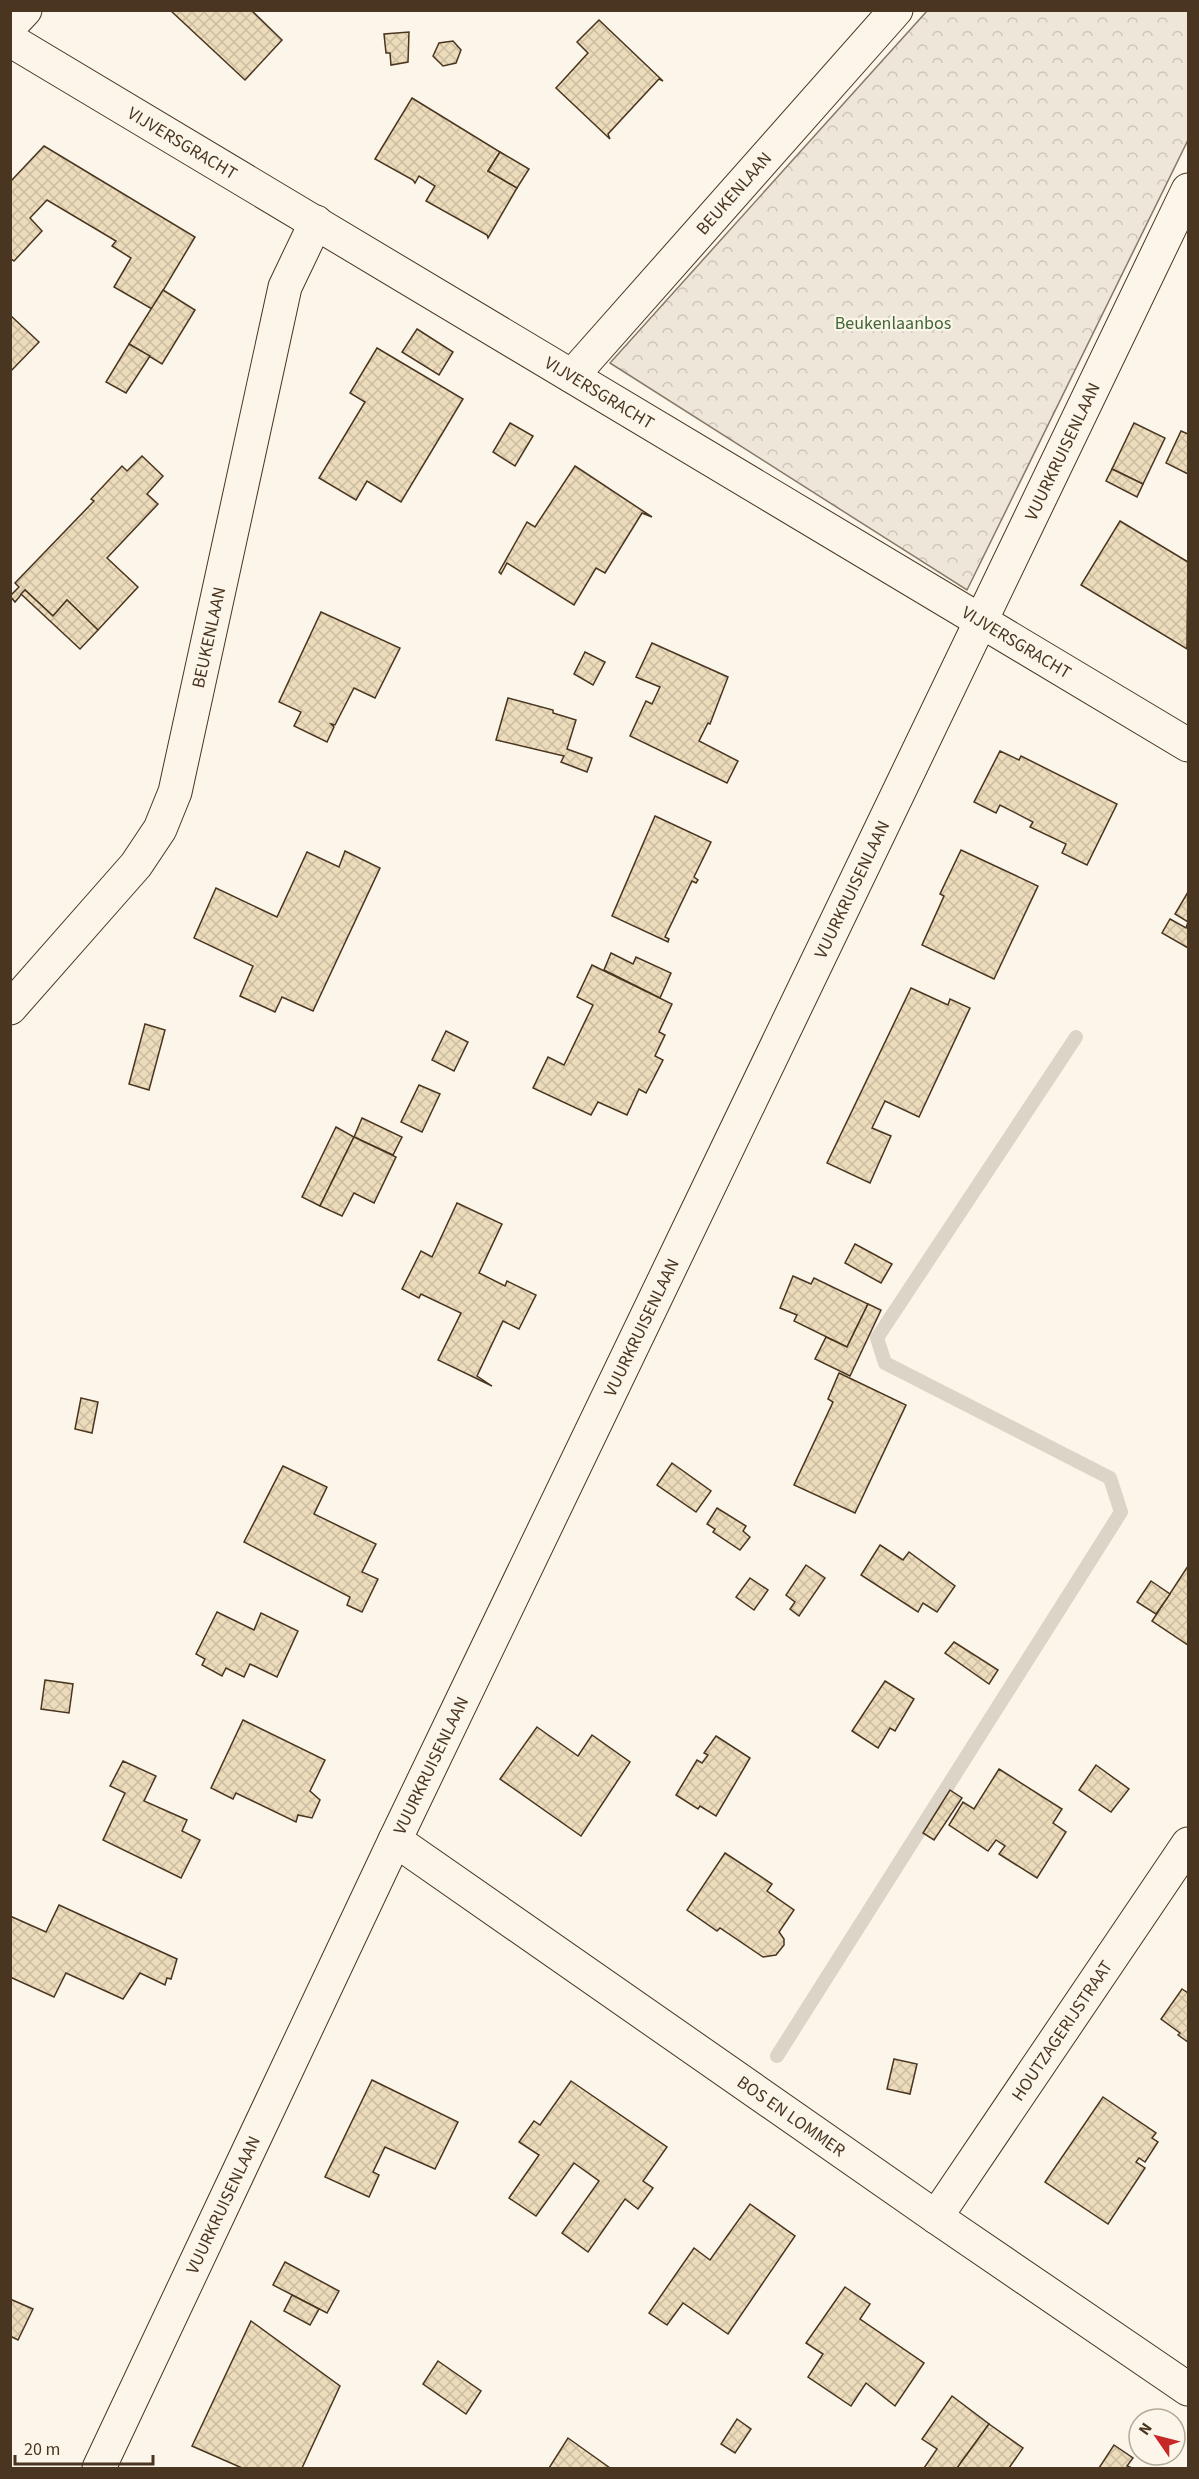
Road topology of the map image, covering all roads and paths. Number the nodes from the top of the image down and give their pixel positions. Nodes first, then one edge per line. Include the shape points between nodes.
1 (25, 10) edge
2 (896, 10) edge
3 (10, 26) edge
4 (10, 40) edge
5 (1188, 190) edge
6 (316, 222) junction
7 (572, 376) junction
8 (981, 620) junction
9 (1188, 745) edge
10 (10, 1008) edge
11 (395, 1840) junction
12 (1188, 1845) edge
13 (936, 2217) junction
14 (1188, 2389) edge
15 (99, 2469) edge

1 - 3 street
2 - 7 street, BEUKENLAAN
4 - 6 street, VIJVERSGRACHT
5 - 8 street, VUURKRUISENLAAN
6 - 7 street, VIJVERSGRACHT
6 - 10 street, BEUKENLAAN via 285,287 175,792 160,829 136,865
7 - 8 street, VIJVERSGRACHT
8 - 9 street, VIJVERSGRACHT
8 - 11 street, VUURKRUISENLAAN
11 - 13 street, BOS EN LOMMER
11 - 15 street, VUURKRUISENLAAN
12 - 13 street, HOUTZAGERIJSTRAAT
13 - 14 street, BOS EN LOMMER

